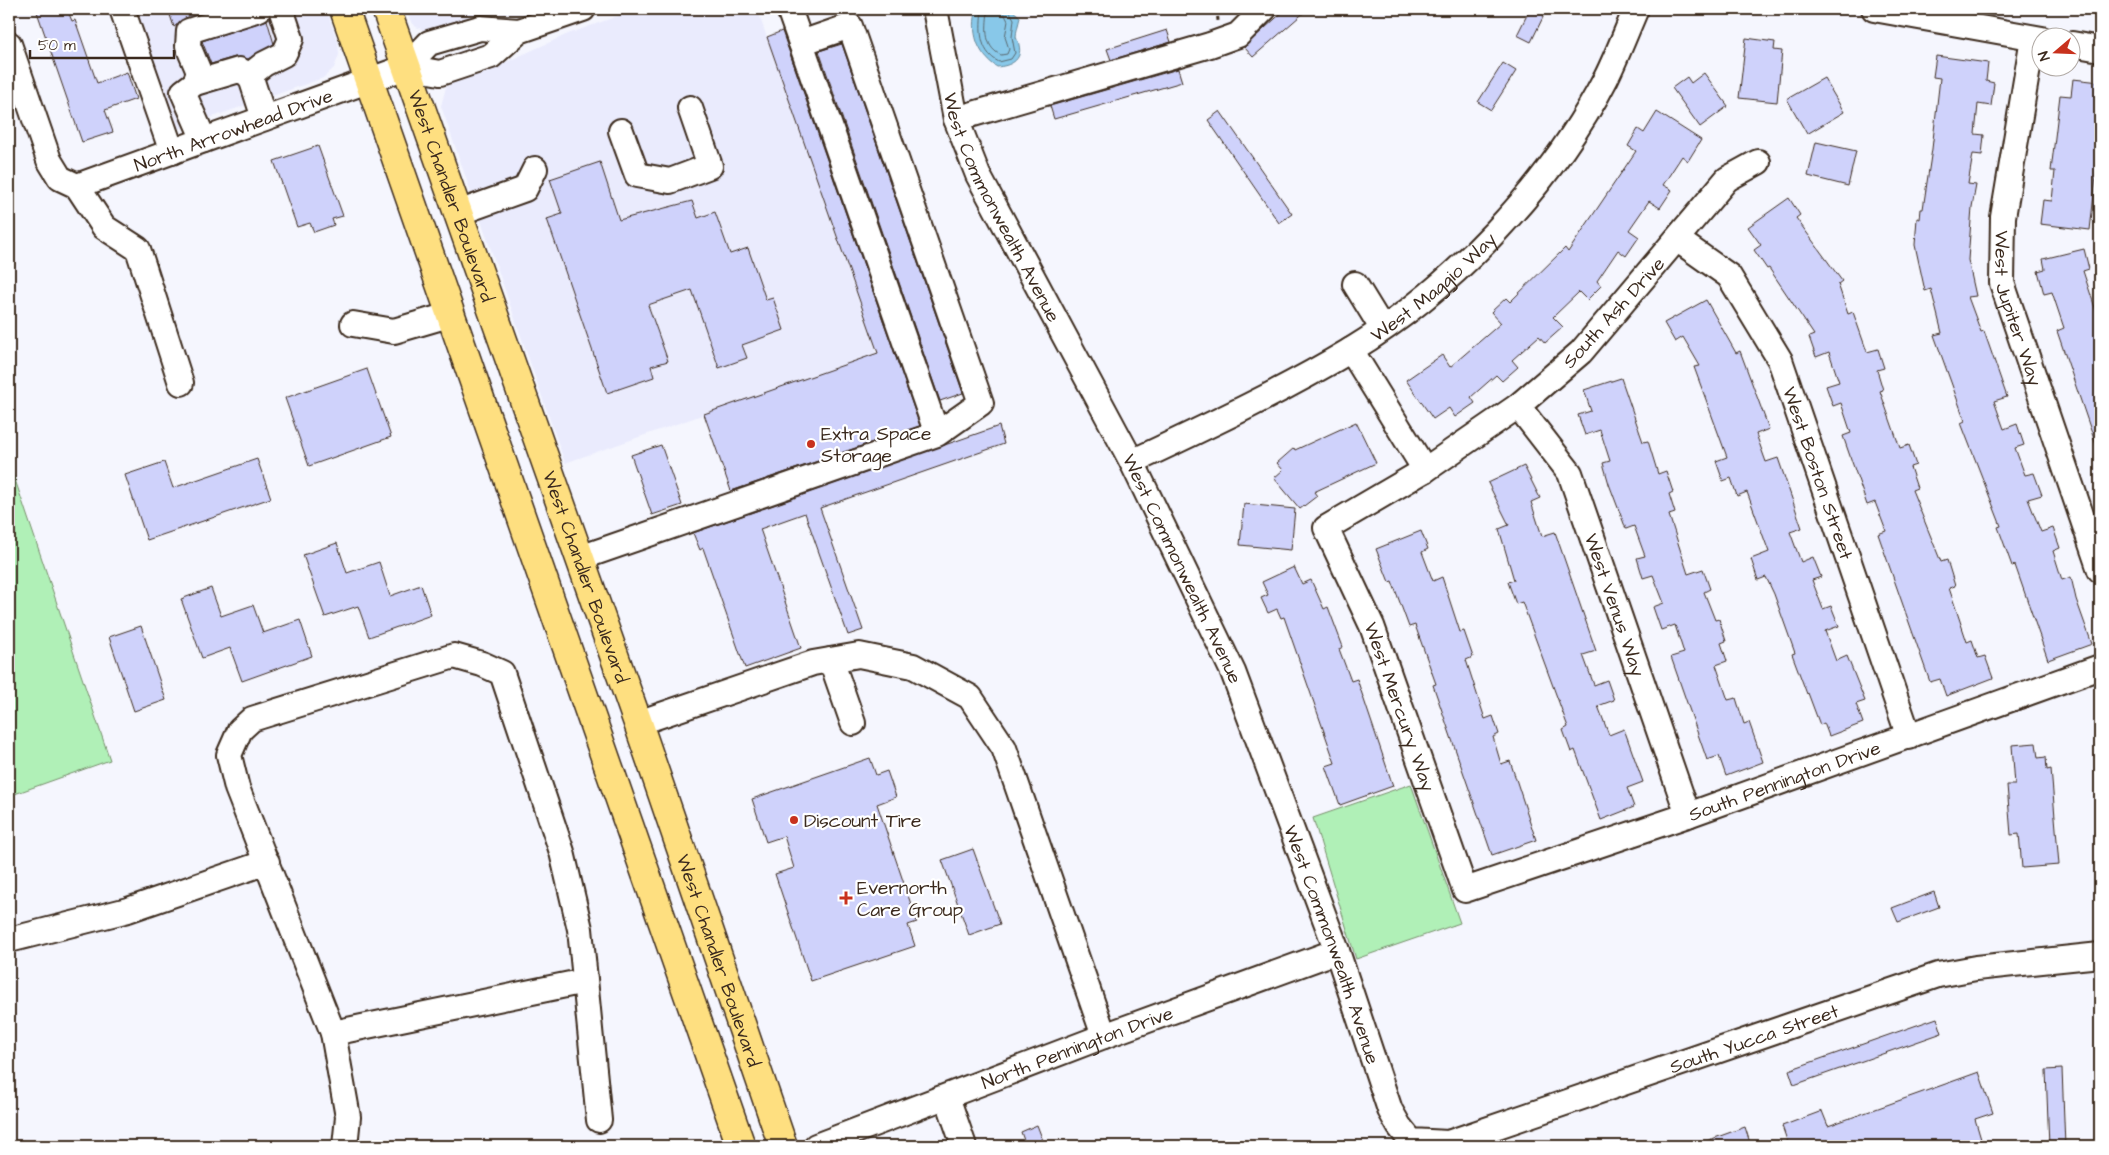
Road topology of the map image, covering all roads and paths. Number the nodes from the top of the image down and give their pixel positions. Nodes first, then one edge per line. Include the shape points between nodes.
1 (122, 9) edge
2 (259, 9) edge
3 (281, 9) edge
4 (344, 9) edge
5 (386, 9) edge
6 (582, 9) edge
7 (789, 9) edge
8 (935, 9) edge
9 (1264, 9) edge
10 (1636, 9) edge
11 (1874, 9) edge
12 (519, 30) junction
13 (2032, 38) edge
14 (9, 44) edge
15 (801, 44) junction
16 (2082, 46) edge
17 (2100, 49) edge
18 (2032, 65) edge
19 (388, 73) junction
20 (250, 75) junction
21 (195, 83) junction
22 (690, 108) dead end
23 (264, 118) junction
24 (956, 119) junction
25 (621, 132) dead end
26 (204, 140) junction
27 (172, 152) junction
28 (1758, 162) dead end
29 (535, 169) dead end
30 (77, 186) junction
31 (458, 214) junction
32 (1678, 240) junction
33 (1355, 284) dead end
34 (452, 314) junction
35 (354, 324) dead end
36 (1382, 328) junction
37 (1352, 350) junction
38 (181, 383) dead end
39 (1518, 406) junction
40 (937, 434) junction
41 (1132, 462) junction
42 (1425, 470) junction
43 (1326, 528) joint
44 (580, 558) junction
45 (2100, 570) edge
46 (831, 660) junction
47 (2100, 667) edge
48 (853, 722) dead end
49 (638, 723) junction
50 (1910, 737) junction
51 (1688, 815) junction
52 (267, 862) junction
53 (1465, 890) joint
54 (9, 940) edge
55 (1337, 951) junction
56 (2100, 955) edge
57 (585, 982) junction
58 (333, 1033) junction
59 (1104, 1036) junction
60 (947, 1097) junction
61 (598, 1120) dead end
62 (1412, 1141) joint
63 (345, 1146) edge
64 (741, 1146) edge
65 (784, 1146) edge
66 (816, 1146) edge
67 (964, 1146) edge

1 - 27 street
2 - 21 street via 189,30 188,46 199,72
3 - 20 street via 291,40 284,54
4 - 19 main road, West Chandler Boulevard
5 - 19 main road, West Chandler Boulevard
6 - 12 street
7 - 15 street
8 - 24 street, West Commonwealth Avenue
9 - 24 street via 1238,35 1210,45
10 - 36 street, West Maggio Way via 1605,78 1536,184 1472,256
11 - 13 street
12 - 19 street via 480,28 429,42
12 - 19 street via 491,56 440,73
14 - 30 street via 49,160 60,178
15 - 40 street
15 - 40 street via 850,26 981,403
16 - 17 street
18 - 45 street, West Jupiter Way via 2003,217 2002,283
19 - 23 street, North Arrowhead Drive
19 - 31 main road, West Chandler Boulevard
19 - 34 main road, West Chandler Boulevard
20 - 21 street via 239,70
20 - 23 street
21 - 26 street via 183,92
22 - 25 street via 710,166 670,181 637,175
23 - 26 street, North Arrowhead Drive
24 - 41 street, West Commonwealth Avenue via 978,175
26 - 27 street, North Arrowhead Drive
27 - 30 street, North Arrowhead Drive
28 - 32 street, South Ash Drive via 1727,180
29 - 31 street via 525,189
30 - 38 street via 104,227 138,249
31 - 44 main road, West Chandler Boulevard
32 - 39 street, South Ash Drive via 1581,352
32 - 50 street, West Boston Street via 1729,276 1780,360
33 - 36 street
34 - 35 street via 394,331
34 - 64 main road, West Chandler Boulevard
36 - 37 street, West Maggio Way
37 - 41 street, West Maggio Way via 1224,418
37 - 42 street
39 - 42 street, South Ash Drive
39 - 51 street, West Venus Way via 1570,473
40 - 44 street
41 - 55 street, West Commonwealth Avenue via 1234,672
42 - 43 street, South Ash Drive
43 - 53 street, West Mercury Way via 1372,626
44 - 49 main road, West Chandler Boulevard
46 - 48 street
46 - 49 street
46 - 59 street via 859,655 913,666 970,697 1004,748
47 - 50 street, South Pennington Drive
49 - 65 main road, West Chandler Boulevard
50 - 51 street, South Pennington Drive
51 - 53 street, South Pennington Drive
52 - 54 street via 128,910
52 - 57 street via 237,788 228,755 240,730 252,719 454,656 482,664 502,673 562,852 580,929
52 - 58 street
55 - 59 street, North Pennington Drive
55 - 62 street, West Commonwealth Avenue via 1390,1110
56 - 62 street, South Yucca Street via 1938,974 1448,1144
57 - 58 street
57 - 61 street
58 - 63 street via 348,1118
59 - 60 street, North Pennington Drive
60 - 66 street, North Pennington Drive
60 - 67 street

